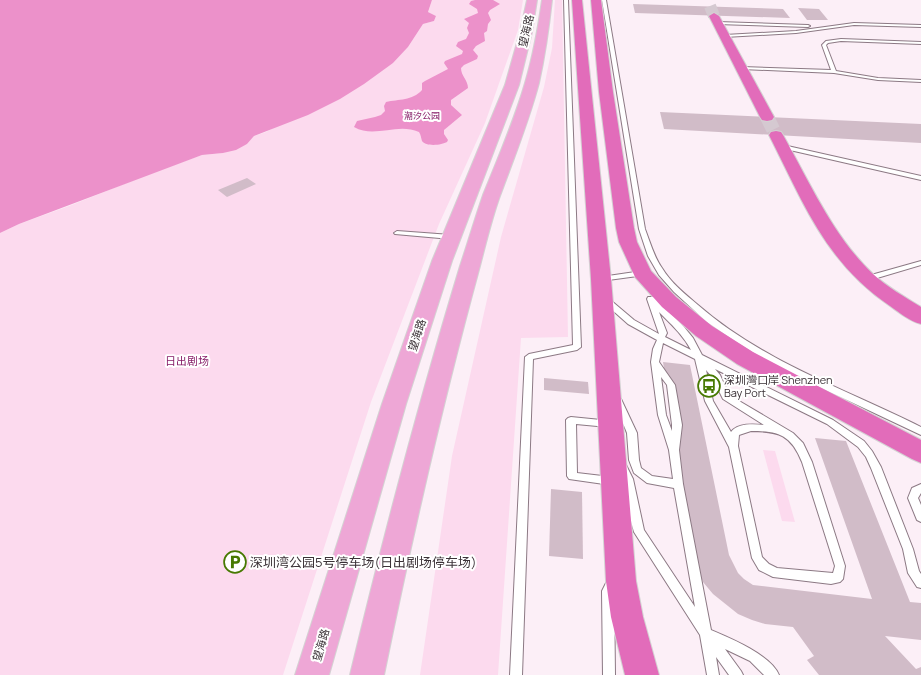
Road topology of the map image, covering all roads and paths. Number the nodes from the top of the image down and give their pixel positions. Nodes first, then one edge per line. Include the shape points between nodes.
1 (532, 0) edge
2 (547, 0) edge
3 (566, 0) edge
4 (577, 0) edge
5 (596, 0) edge
6 (604, 0) edge
7 (716, 19) joint
8 (921, 26) edge
9 (832, 28) junction
10 (725, 36) junction
11 (921, 43) edge
12 (742, 68) junction
13 (834, 72) junction
14 (921, 81) edge
15 (767, 117) tunnel mouth
16 (780, 141) joint
17 (921, 178) edge
18 (397, 233) dead end
19 (451, 236) junction
20 (921, 263) edge
21 (867, 279) junction
22 (648, 286) junction
23 (602, 288) junction
24 (921, 317) edge
25 (662, 338) junction
26 (699, 357) junction
27 (655, 362) junction
28 (608, 382) junction
29 (880, 429) junction
30 (783, 431) junction
31 (921, 431) edge
32 (612, 438) junction
33 (734, 448) junction
34 (674, 450) junction
35 (921, 452) edge
36 (921, 462) edge
37 (615, 481) junction
38 (678, 484) junction
39 (921, 488) edge
40 (921, 517) edge
41 (620, 556) junction
42 (921, 583) edge
43 (706, 634) junction
44 (312, 675) edge
45 (367, 675) edge
46 (516, 675) edge
47 (609, 675) edge
48 (642, 675) edge
49 (713, 675) edge
50 (737, 675) edge
51 (773, 675) edge

1 - 19 main road, 望海路 via 512,85
2 - 45 main road, 望海路 via 532,83 491,198 430,412
3 - 46 lane via 577,347 529,357
4 - 23 highway
5 - 22 highway via 625,228 628,242
6 - 31 lane via 642,228 657,266 696,310 721,329 805,377
7 - 9 lane
7 - 10 highway
8 - 9 lane via 854,24
9 - 10 lane
10 - 12 highway
11 - 13 lane via 841,40 827,42 824,45 825,51
12 - 13 lane
12 - 15 highway
13 - 14 lane via 878,79
16 - 17 lane
16 - 21 highway via 829,234
18 - 19 lane
19 - 44 main road, 望海路 via 394,404
20 - 21 lane
21 - 24 highway
22 - 23 lane
22 - 25 lane via 652,306 662,328
22 - 26 lane via 690,340
22 - 29 highway via 728,348
23 - 25 lane via 631,322
23 - 28 highway
25 - 26 lane
25 - 27 lane
26 - 30 lane via 716,375 726,397
26 - 33 lane via 709,401
26 - 42 lane via 818,415 861,444 876,467 908,550 914,573
27 - 34 lane via 662,415
27 - 34 lane via 671,385 677,425
28 - 32 highway
28 - 38 lane via 632,433 634,460 638,470 650,480
29 - 35 highway
29 - 36 lane
30 - 33 lane via 751,428 739,430 735,433
30 - 33 lane via 800,446 807,462 840,566 840,575 836,578 777,573 761,564
32 - 37 highway
32 - 37 lane via 571,420 572,476
32 - 43 lane via 627,473 634,519 639,532
34 - 38 lane
37 - 41 highway
38 - 43 lane
39 - 40 lane via 916,490 913,498
41 - 47 lane via 608,591
41 - 48 highway via 627,617
43 - 49 lane
43 - 50 lane
43 - 51 lane via 754,657

